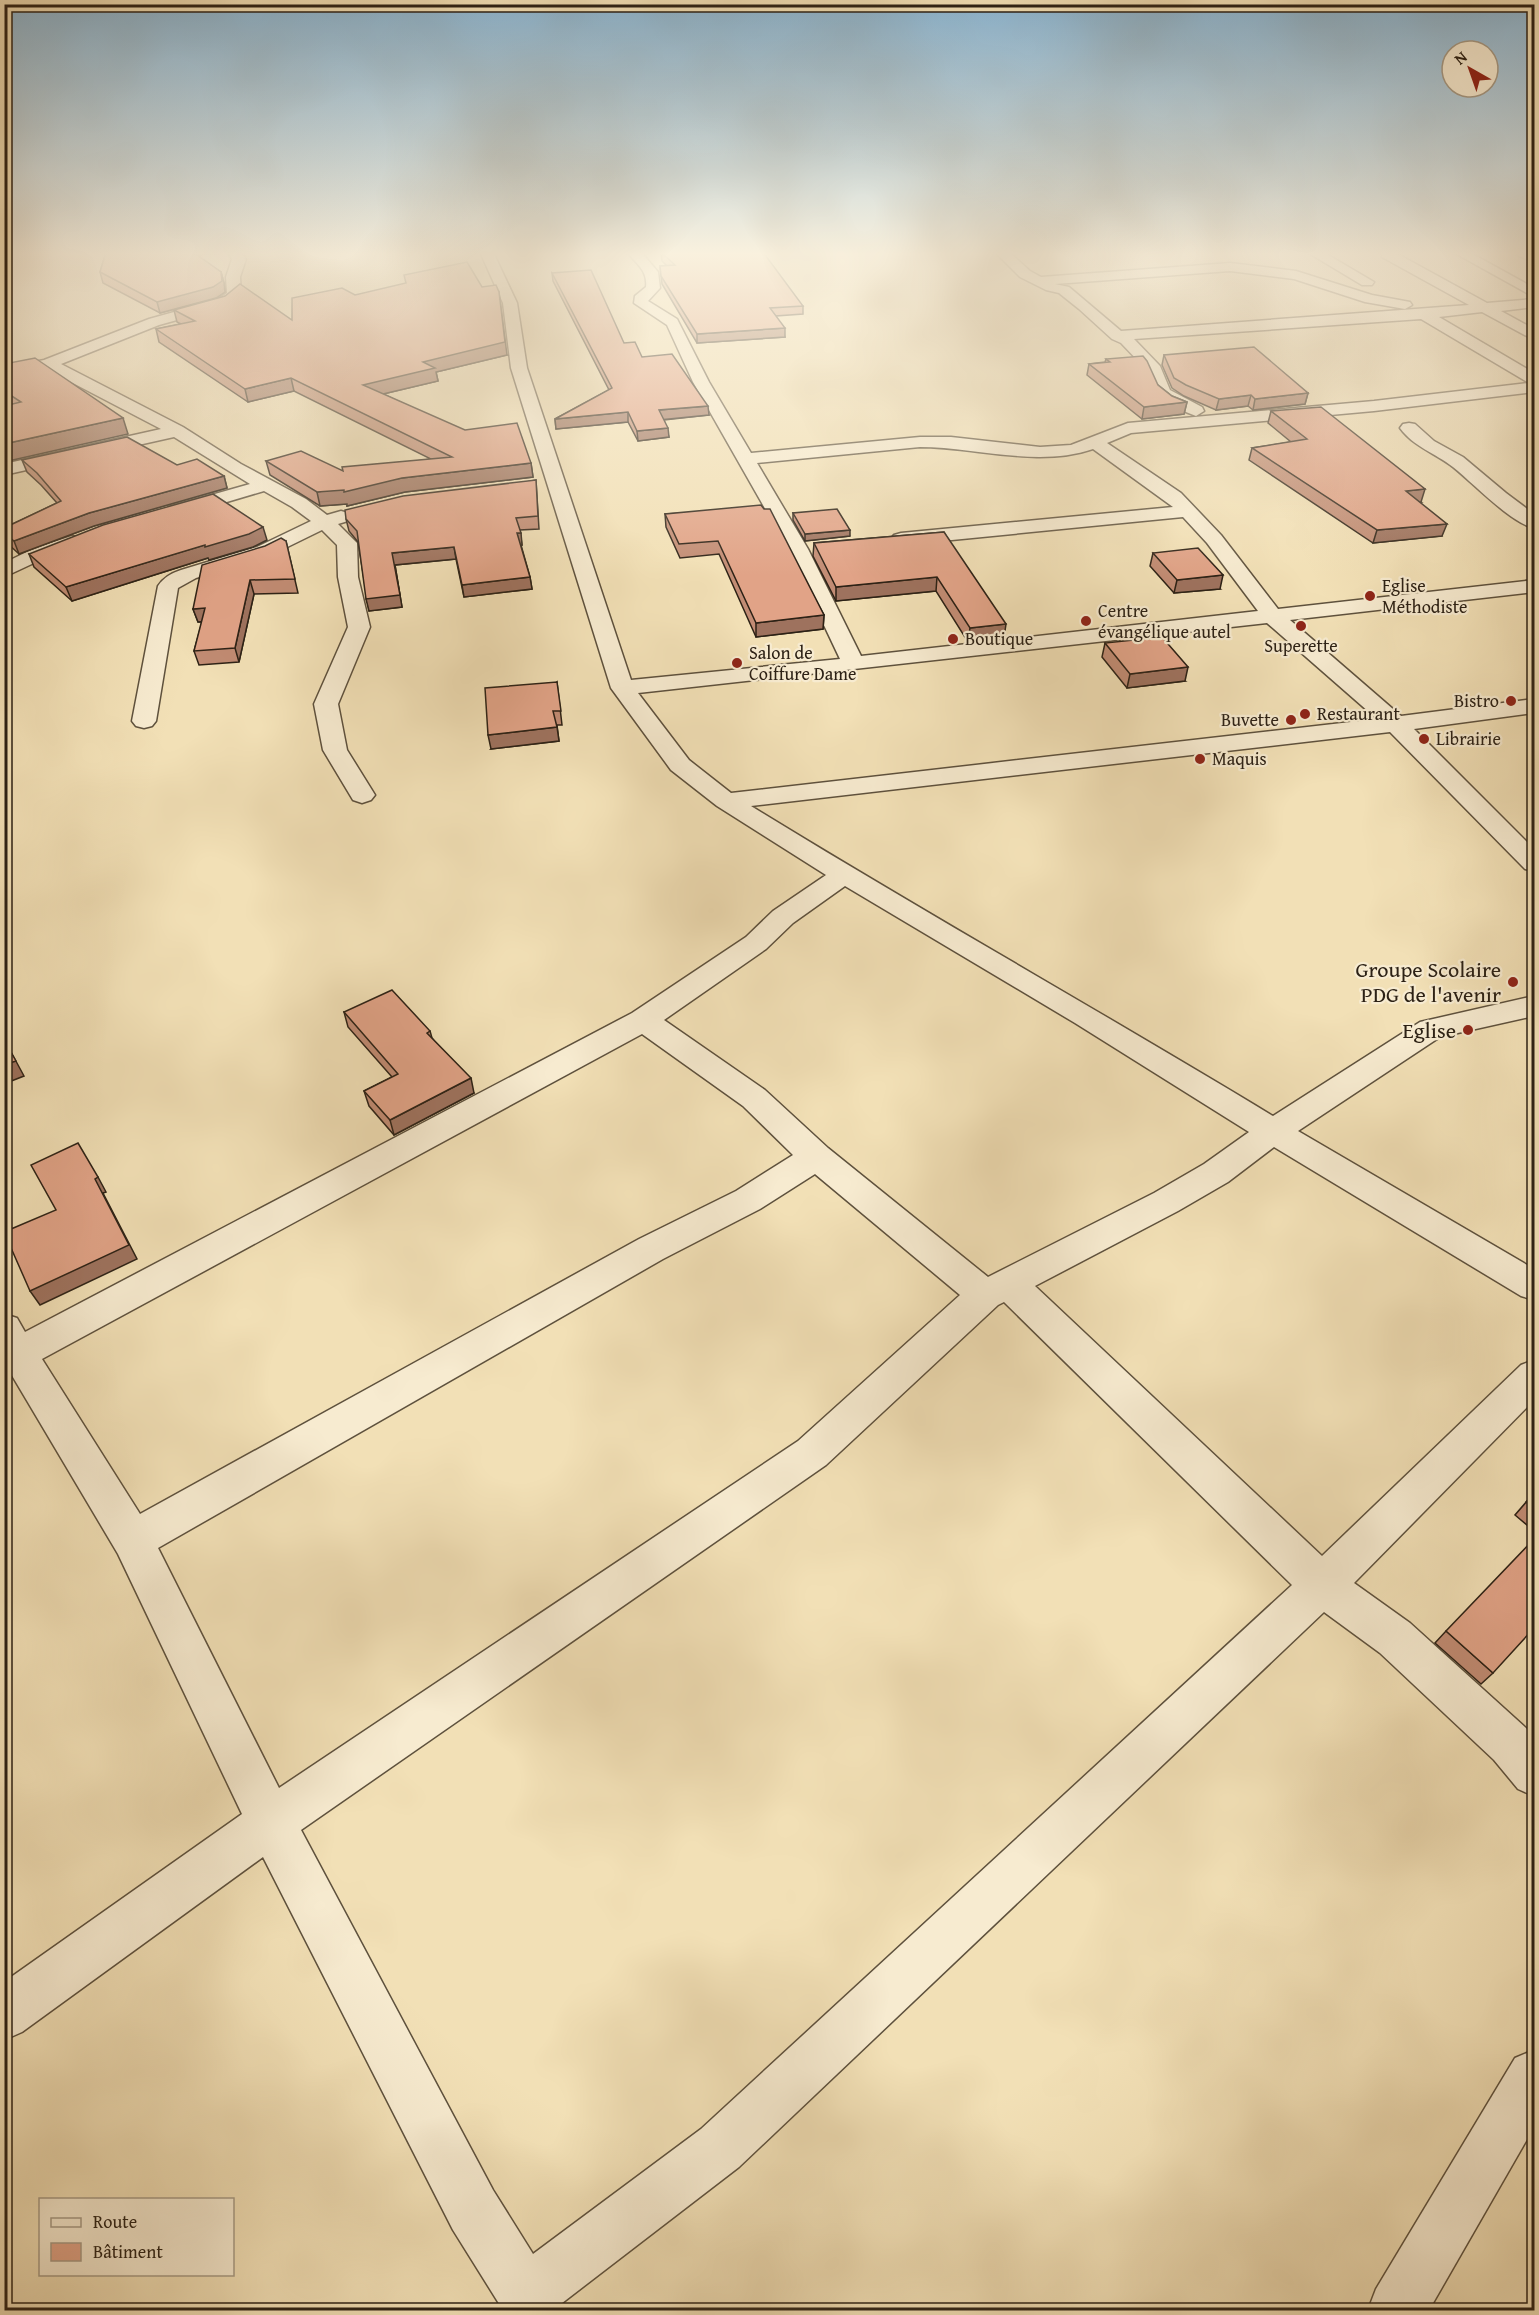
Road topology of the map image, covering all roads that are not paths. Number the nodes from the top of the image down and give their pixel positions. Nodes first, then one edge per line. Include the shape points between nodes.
1 (58, 360) edge
2 (518, 360) edge
3 (691, 360) edge
4 (1145, 360) edge
5 (1502, 360) edge
6 (48, 364) junction
7 (4, 373) edge
8 (1534, 379) edge
9 (1534, 387) edge
10 (1221, 420) junction
11 (1408, 428) dead end
12 (177, 431) junction
13 (1094, 442) junction
14 (746, 459) junction
15 (4, 470) edge
16 (556, 482) junction
17 (266, 485) junction
18 (532, 485) edge
19 (1186, 511) junction
20 (358, 512) edge
21 (164, 514) edge
22 (323, 521) junction
23 (1534, 522) edge
24 (85, 537) edge
25 (880, 541) edge
26 (822, 546) edge
27 (798, 549) junction
28 (4, 571) edge
29 (1534, 586) edge
30 (1272, 616) junction
31 (854, 664) junction
32 (622, 688) junction
33 (1534, 706) edge
34 (144, 721) dead end
35 (1396, 724) junction
36 (362, 795) dead end
37 (726, 801) junction
38 (1534, 863) edge
39 (845, 875) junction
40 (1534, 1006) edge
41 (643, 1020) junction
42 (1273, 1131) junction
43 (816, 1157) junction
44 (1534, 1286) edge
45 (997, 1289) junction
46 (12, 1341) edge
47 (1534, 1376) edge
48 (133, 1540) junction
49 (1322, 1585) junction
50 (1534, 1773) edge
51 (271, 1822) junction
52 (4, 2014) edge
53 (1534, 2077) edge
54 (530, 2303) edge
55 (1397, 2310) edge

1 - 6 street
2 - 16 street
3 - 14 street
4 - 10 street via 1154,369 1163,392
5 - 8 street
6 - 7 street
6 - 12 street
9 - 10 street
10 - 13 street via 1128,428
11 - 23 street
12 - 15 street
12 - 17 street
13 - 14 street via 1072,450 1040,452 920,441
13 - 19 street via 1157,484
14 - 27 street
16 - 18 street
16 - 32 street
17 - 21 street
17 - 22 street
19 - 25 street
19 - 30 street via 1214,539
20 - 22 street
22 - 34 street via 261,553 205,568 168,586
22 - 36 street via 347,543 348,577 359,627 326,704 334,750
24 - 28 street
26 - 27 street
27 - 31 street
29 - 30 street
30 - 31 street
30 - 35 street
31 - 32 street
32 - 37 street via 680,765
33 - 35 street
35 - 37 street
35 - 38 street
37 - 39 street
39 - 41 street via 783,917 756,943
39 - 42 street
40 - 42 street via 1431,1029
41 - 43 street via 754,1098
41 - 46 street
42 - 44 street
42 - 45 street via 1216,1173 1166,1202
43 - 45 street
43 - 48 street via 748,1200 641,1255
45 - 49 street
45 - 51 street via 812,1453
46 - 48 street
47 - 49 street
48 - 51 street
49 - 50 street via 1395,1638 1510,1744
49 - 54 street via 720,2148
51 - 52 street
51 - 54 street via 473,2210
53 - 55 street

